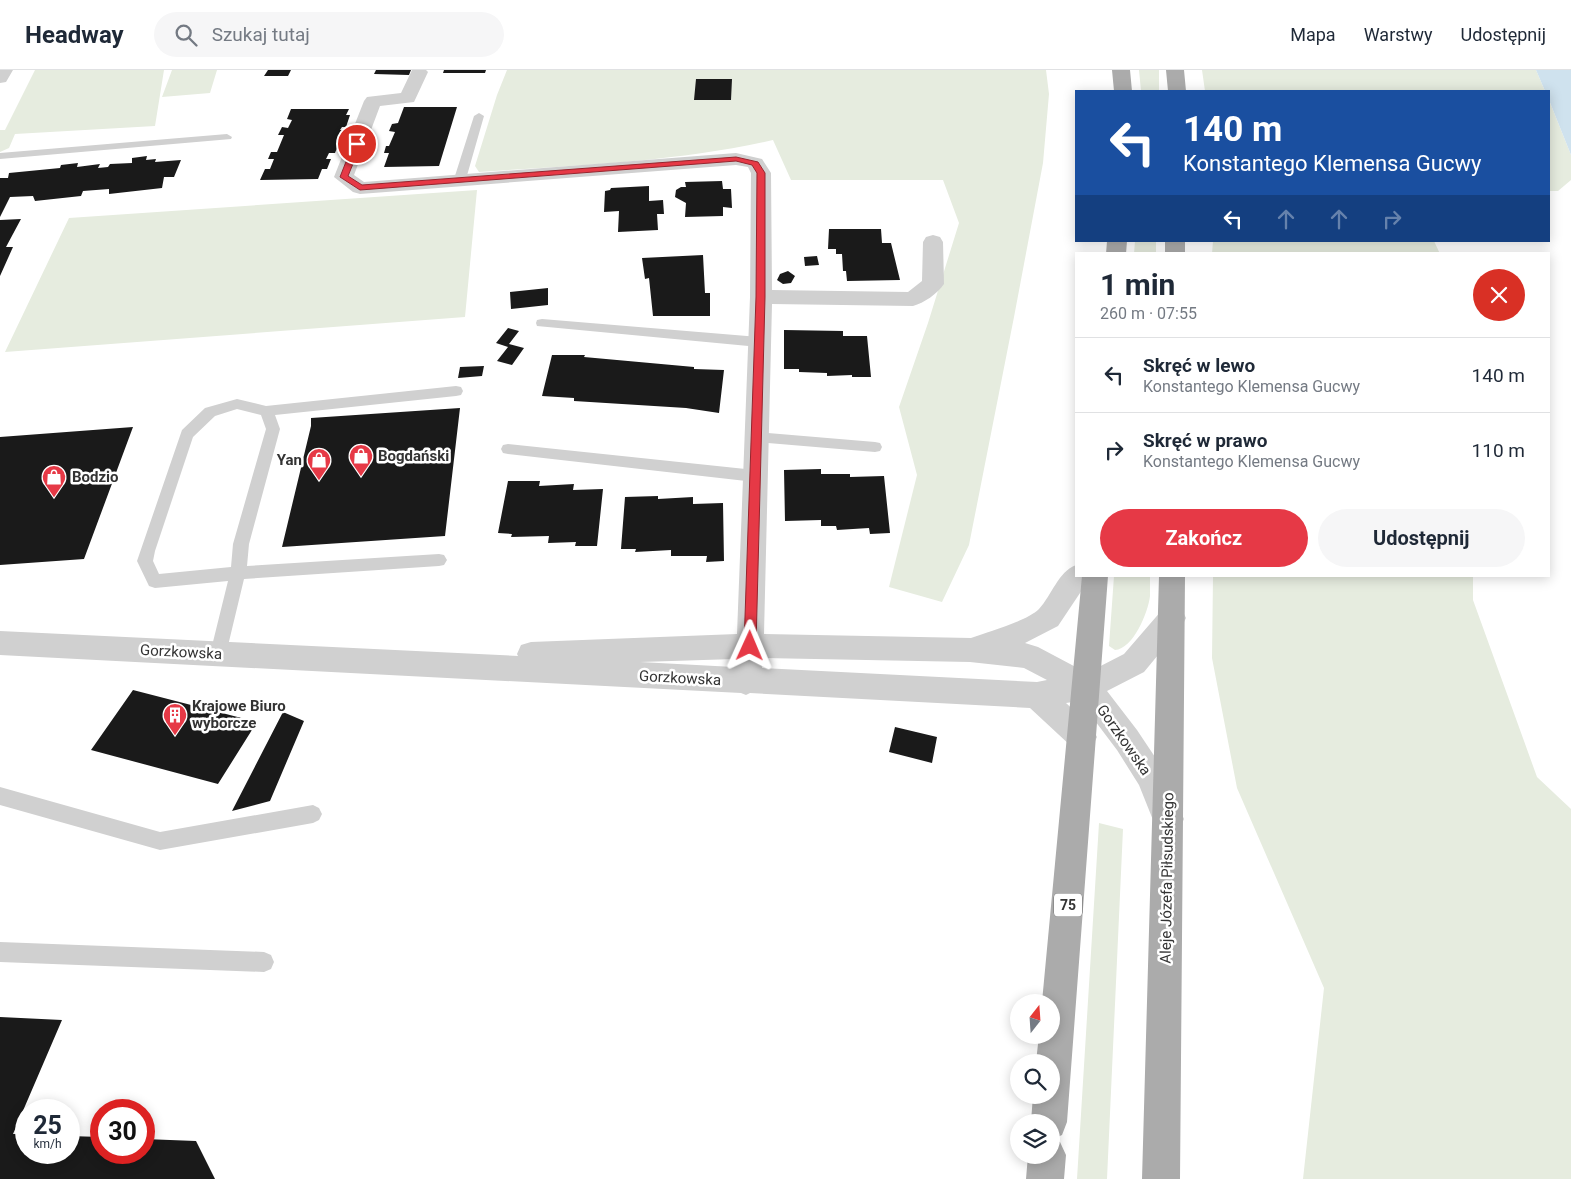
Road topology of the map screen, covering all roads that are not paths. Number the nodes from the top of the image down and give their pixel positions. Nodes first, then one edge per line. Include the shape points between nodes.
1 (4, 70) edge
2 (1121, 70) edge
3 (1175, 70) edge
4 (419, 72) dead end
5 (0, 78) edge
6 (1123, 90) edge
7 (1177, 90) edge
8 (479, 116) dead end
9 (227, 137) dead end
10 (0, 156) edge
11 (460, 179) junction
12 (933, 242) dead end
13 (761, 297) junction
14 (542, 323) dead end
15 (759, 342) junction
16 (456, 391) dead end
17 (266, 411) junction
18 (756, 437) junction
19 (875, 447) dead end
20 (508, 449) dead end
21 (755, 476) junction
22 (439, 560) dead end
23 (238, 573) junction
24 (1076, 577) edge
25 (1095, 577) edge
26 (1172, 577) edge
27 (1172, 618) junction
28 (0, 643) edge
29 (750, 646) junction
30 (970, 650) junction
31 (218, 654) junction
32 (362, 660) junction
33 (746, 682) junction
34 (1087, 687) junction
35 (1037, 695) junction
36 (1082, 737) junction
37 (0, 796) edge
38 (313, 814) dead end
39 (1169, 822) junction
40 (0, 952) edge
41 (264, 962) dead end
42 (1050, 1114) edge
43 (1046, 1164) edge
44 (1045, 1179) edge
45 (1161, 1179) edge

1 - 5 street
2 - 6 main road
3 - 7 main road
4 - 11 street via 408,98 373,101 344,177 360,188
8 - 11 lane
9 - 10 lane
11 - 13 street via 736,159 755,163 761,173
12 - 13 street via 933,284 913,299
13 - 15 street
14 - 15 lane
15 - 18 street
16 - 17 lane
17 - 23 lane via 273,428 242,544
17 - 23 lane via 237,404 210,412 187,434 145,561 155,581
18 - 19 lane
18 - 21 street
20 - 21 lane
21 - 29 street
22 - 23 lane
23 - 31 lane
24 - 30 street, Gorzkowska via 1048,618 1006,639
25 - 34 main road, 75
26 - 27 main road, Aleje Józefa Piłsudskiego
27 - 34 street, Gorzkowska via 1134,664
27 - 39 main road, Aleje Józefa Piłsudskiego
28 - 31 street, Gorzkowska
29 - 30 street, Gorzkowska
29 - 32 street, Gorzkowska
29 - 33 street
30 - 34 street, Gorzkowska via 1028,656
31 - 32 street, Gorzkowska
32 - 33 street, Gorzkowska
33 - 35 street, Gorzkowska
34 - 35 street, Gorzkowska
34 - 36 main road, 75
34 - 39 street, Gorzkowska via 1150,776
35 - 36 street
36 - 42 main road, 75
37 - 38 lane via 160,841
39 - 45 main road, Aleje Józefa Piłsudskiego
40 - 41 lane
43 - 44 main road

